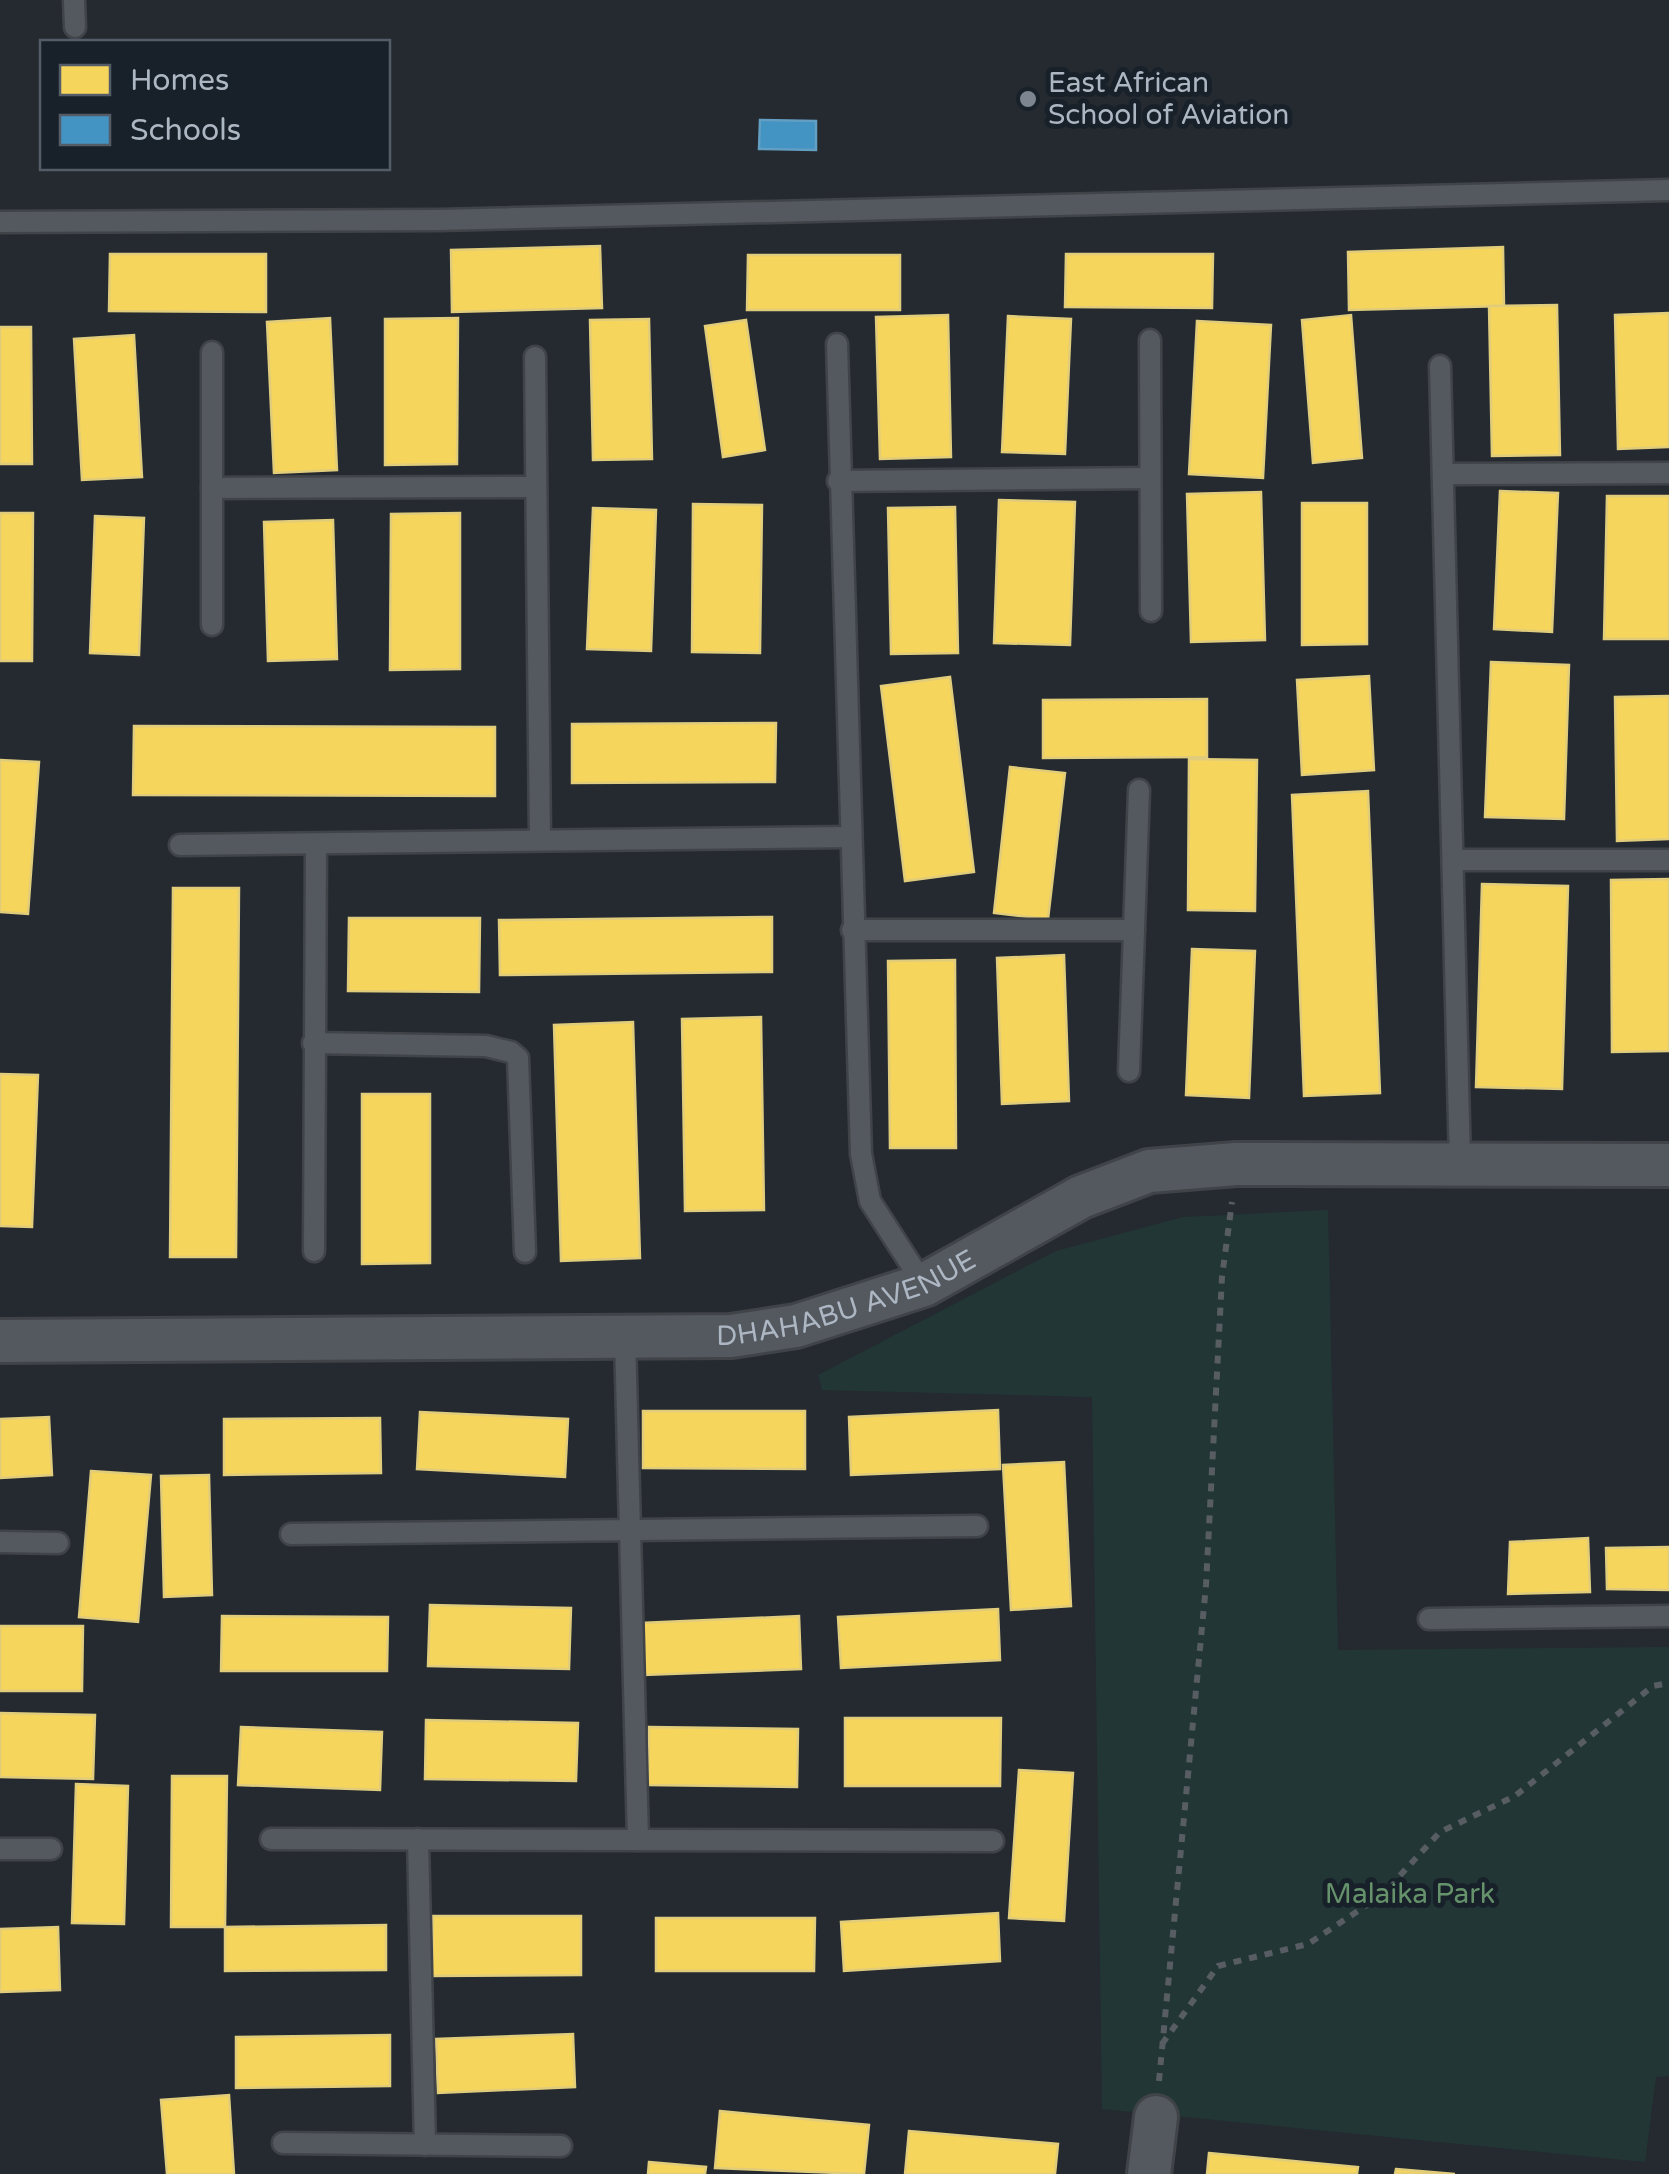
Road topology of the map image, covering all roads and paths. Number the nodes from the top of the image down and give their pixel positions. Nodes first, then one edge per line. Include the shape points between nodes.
1 (74, 0) edge
2 (75, 26) dead end
3 (1669, 190) edge
4 (0, 222) edge
5 (1150, 340) dead end
6 (837, 344) dead end
7 (212, 352) dead end
8 (535, 356) dead end
9 (1440, 366) dead end
10 (1669, 473) edge
11 (1443, 474) junction
12 (1150, 478) junction
13 (838, 481) junction
14 (536, 487) junction
15 (212, 488) junction
16 (1150, 611) dead end
17 (212, 625) dead end
18 (1139, 790) dead end
19 (848, 837) junction
20 (540, 840) junction
21 (180, 845) dead end
22 (316, 845) junction
23 (1452, 860) junction
24 (1669, 860) edge
25 (852, 930) junction
26 (1134, 930) junction
27 (314, 1044) junction
28 (1130, 1071) dead end
29 (1460, 1162) junction
30 (1236, 1164) junction
31 (1669, 1165) edge
32 (314, 1252) dead end
33 (525, 1252) dead end
34 (924, 1284) junction
35 (625, 1337) junction
36 (0, 1340) edge
37 (977, 1526) dead end
38 (630, 1530) junction
39 (291, 1534) dead end
40 (0, 1542) edge
41 (58, 1543) dead end
42 (1669, 1616) edge
43 (1429, 1618) dead end
44 (1669, 1683) edge
45 (271, 1839) dead end
46 (418, 1839) junction
47 (638, 1840) junction
48 (993, 1841) dead end
49 (0, 1848) edge
50 (51, 1849) dead end
51 (1162, 2044) junction
52 (1156, 2117) joint
53 (282, 2143) dead end
54 (425, 2145) junction
55 (561, 2146) dead end
56 (1150, 2174) edge

1 - 2 lane
3 - 4 lane via 440,220
5 - 12 lane
6 - 13 lane
7 - 15 lane
8 - 14 lane
9 - 11 lane
10 - 11 lane
11 - 23 lane
12 - 13 lane
12 - 16 lane
13 - 19 lane
14 - 15 lane
14 - 20 lane
15 - 17 lane
18 - 26 lane
19 - 20 lane
19 - 25 lane
20 - 22 lane
21 - 22 lane
22 - 27 lane
23 - 24 lane
23 - 29 lane
25 - 26 lane
25 - 34 lane via 864,1176 870,1200
26 - 28 lane
27 - 32 lane
27 - 33 lane via 486,1046 518,1058
29 - 30 street, DHAHABU AVENUE
29 - 31 street, DHAHABU AVENUE
30 - 34 street, DHAHABU AVENUE via 1114,1180
30 - 51 path via 1222,1277 1192,1750
34 - 35 street, DHAHABU AVENUE via 796,1326 732,1336
35 - 36 street, DHAHABU AVENUE
35 - 38 lane
37 - 38 lane
38 - 39 lane
38 - 47 lane
40 - 41 lane
42 - 43 lane
44 - 51 path via 1653,1686 1515,1796 1440,1832 1382,1895 1308,1944 1218,1966
45 - 46 lane
46 - 47 lane
46 - 54 lane
47 - 48 lane
49 - 50 lane
51 - 52 path
52 - 56 street
53 - 54 lane
54 - 55 lane

